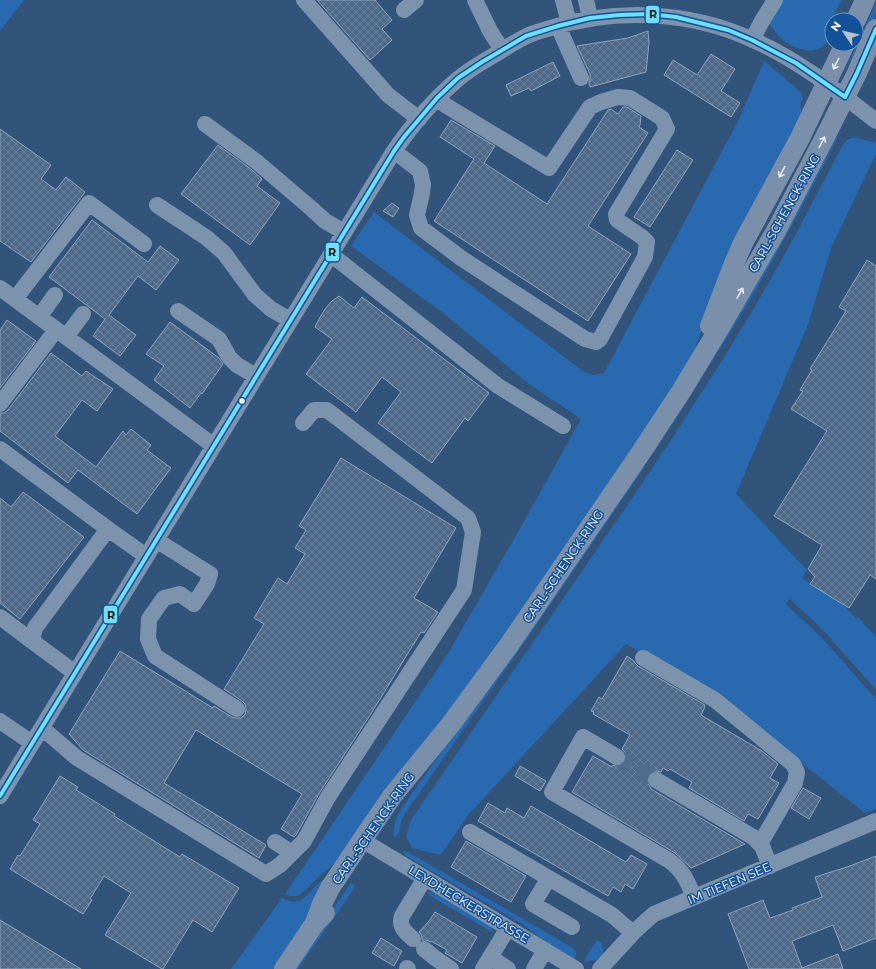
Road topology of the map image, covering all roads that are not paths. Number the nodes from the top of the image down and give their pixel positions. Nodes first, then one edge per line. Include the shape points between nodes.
1 (304, 0) edge
2 (416, 0) edge
3 (475, 0) edge
4 (564, 0) edge
5 (586, 0) edge
6 (775, 0) edge
7 (865, 0) edge
8 (404, 10) dead end
9 (860, 12) edge
10 (590, 18) junction
11 (563, 24) junction
12 (876, 29) edge
13 (752, 40) junction
14 (502, 50) junction
15 (841, 52) edge
16 (581, 78) dead end
17 (826, 83) junction
18 (438, 97) junction
19 (845, 97) junction
20 (419, 119) junction
21 (876, 121) edge
22 (205, 124) dead end
23 (394, 151) junction
24 (157, 205) dead end
25 (344, 232) junction
26 (144, 244) dead end
27 (330, 256) junction
28 (1, 289) edge
29 (55, 295) dead end
30 (15, 299) junction
31 (178, 311) dead end
32 (83, 314) dead end
33 (39, 317) junction
34 (290, 320) junction
35 (61, 333) junction
36 (256, 376) junction
37 (682, 390) junction
38 (0, 404) edge
39 (303, 423) dead end
40 (562, 426) dead end
41 (214, 446) junction
42 (2, 451) edge
43 (108, 529) junction
44 (156, 540) junction
45 (146, 556) junction
46 (1, 619) edge
47 (32, 640) junction
48 (643, 658) dead end
49 (75, 673) junction
50 (237, 709) dead end
51 (0, 721) edge
52 (36, 736) junction
53 (617, 757) tunnel mouth
54 (656, 780) tunnel mouth
55 (0, 796) edge
56 (876, 821) edge
57 (470, 832) dead end
58 (275, 842) dead end
59 (367, 843) junction
60 (760, 844) junction
61 (292, 853) junction
62 (770, 866) junction
63 (425, 878) junction
64 (549, 878) junction
65 (694, 897) junction
66 (572, 927) dead end
67 (508, 928) junction
68 (633, 933) junction
69 (545, 950) junction
70 (486, 963) edge
71 (284, 969) edge
72 (451, 969) edge
73 (508, 969) edge
74 (534, 969) edge
75 (576, 969) edge
76 (600, 969) edge

1 - 20 street via 388,95
2 - 8 street
3 - 14 street
4 - 11 street
5 - 10 street
6 - 13 street
7 - 9 main road
10 - 11 street
10 - 13 street via 649,14 676,17 728,30
11 - 14 street via 526,36
11 - 16 street
12 - 19 main road, CARL-SCHENCK-RING
13 - 17 street via 796,63
14 - 18 street via 458,78
15 -> 17 main road, CARL-SCHENCK-RING
17 - 19 street
17 -> 37 main road, CARL-SCHENCK-RING via 800,138 743,243
18 - 20 street
18 - 23 street via 445,105 549,168 590,106 618,97 630,98 662,118 667,129 616,214 617,220 647,242 645,257 600,339 596,342 585,339 461,258 420,228 417,215 423,185 420,171
19 - 21 street
37 -> 19 main road, CARL-SCHENCK-RING via 777,229
20 - 23 street
22 - 25 street via 257,162 325,221
23 - 25 street
24 - 34 street via 224,252 255,295 271,309
25 - 27 street
26 - 30 street via 89,203
27 - 34 street
27 - 40 street via 498,386
28 - 30 street
29 - 33 street
30 - 33 street
31 - 36 street via 219,339 229,357 237,365
32 - 35 street
33 - 35 street
34 - 36 street
35 - 38 street
35 - 41 street
36 - 41 street
37 - 59 main road, CARL-SCHENCK-RING via 522,627 440,738 402,802
39 - 61 street via 314,410 327,410 468,518 473,532 464,590 328,797 304,841
41 - 44 street
42 - 43 street
43 - 45 street
43 - 47 street via 35,628
44 - 45 street
44 - 50 street via 210,574 207,584 194,604 180,594 164,598 149,619 148,639 155,656
45 - 49 street
46 - 47 street
47 - 49 street
48 - 60 street via 715,700 793,764 797,772 795,783
49 - 52 street
51 - 52 street
52 - 55 street
52 - 61 street via 49,734 77,758 266,874 280,866
53 - 65 street via 583,737 552,792 670,861 682,871
54 - 60 street via 749,834
56 - 62 street, IM TIEFEN SEE
57 - 64 street
58 - 61 street
59 - 63 street, LEYDHECKERSTRASSE
59 - 71 main road, CARL-SCHENCK-RING via 330,888 315,923
60 - 62 street
62 - 65 street, IM TIEFEN SEE
63 - 67 street, LEYDHECKERSTRASSE
63 - 72 street via 400,920 402,927 419,944
64 - 66 street via 533,904
64 - 68 street via 612,916
65 - 68 street, IM TIEFEN SEE via 654,914
67 - 69 street, LEYDHECKERSTRASSE
67 - 70 street
68 - 76 street, IM TIEFEN SEE
69 - 74 street
69 - 75 street, LEYDHECKERSTRASSE
70 - 73 street

